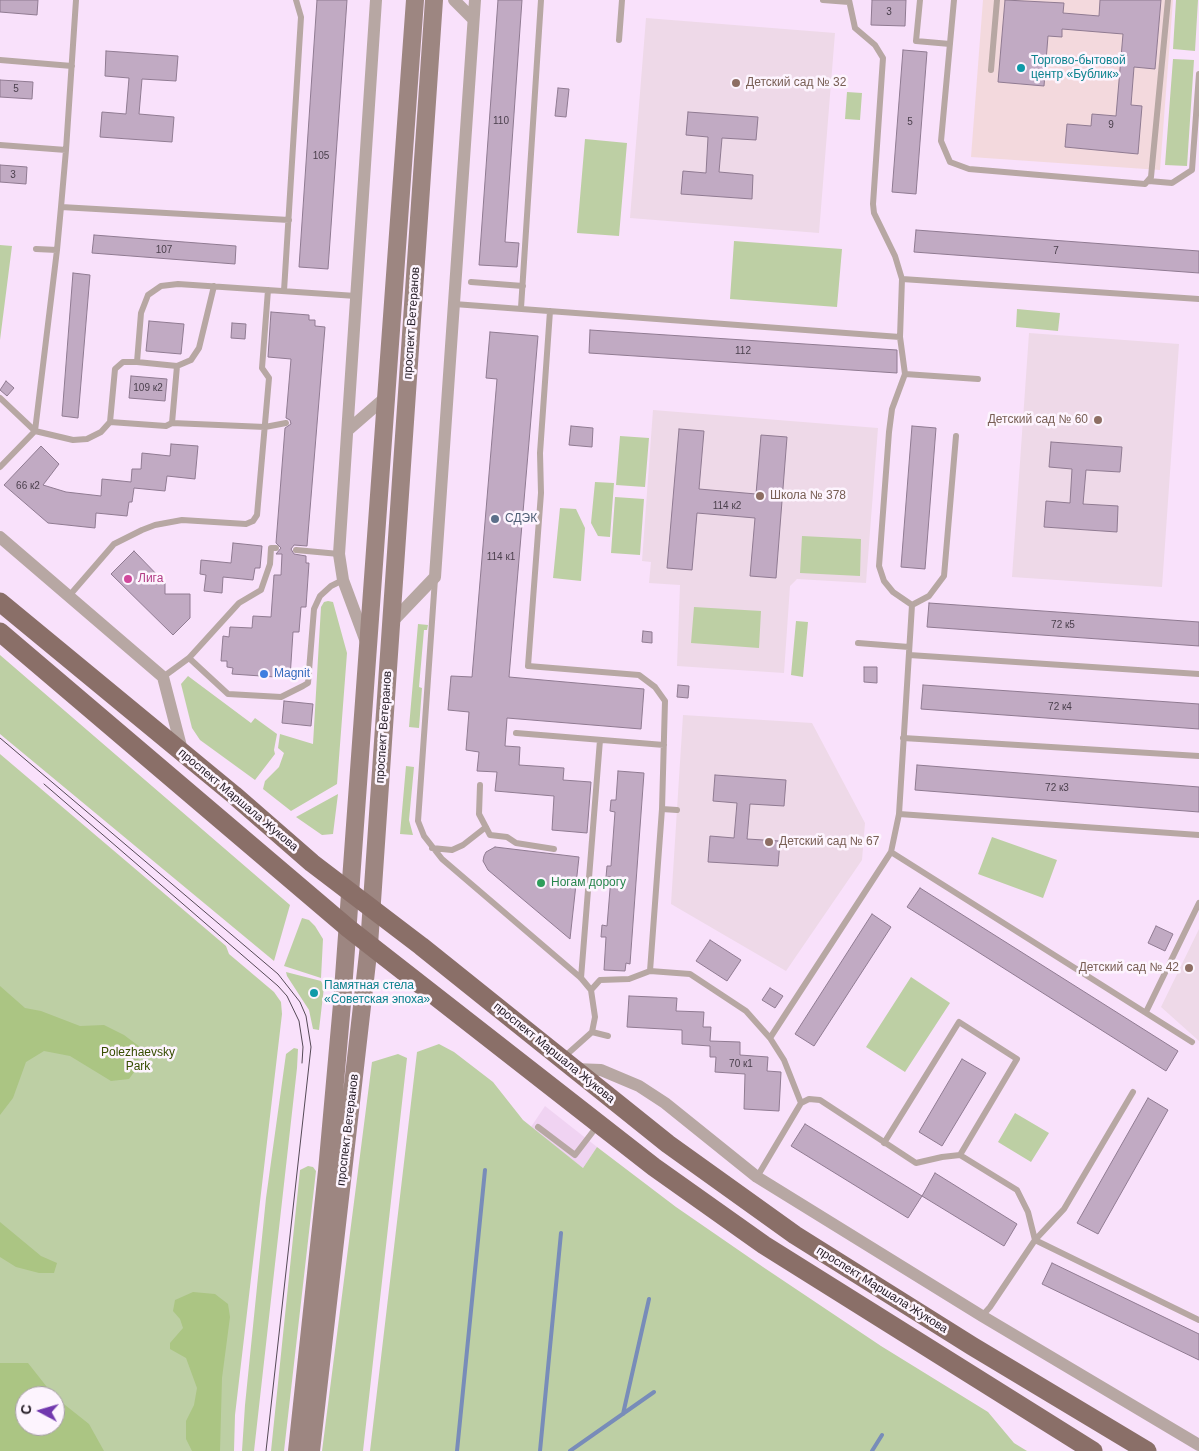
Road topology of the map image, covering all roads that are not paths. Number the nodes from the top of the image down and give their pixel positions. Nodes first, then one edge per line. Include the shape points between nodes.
1 (76, 0) edge
2 (296, 0) edge
3 (376, 0) edge
4 (415, 0) edge
5 (434, 0) edge
6 (454, 0) edge
7 (475, 0) edge
8 (541, 0) edge
9 (622, 0) edge
10 (823, 0) edge
11 (920, 0) edge
12 (954, 0) edge
13 (997, 0) edge
14 (1168, 0) edge
15 (849, 1) edge
16 (474, 19) junction
17 (619, 40) dead end
18 (950, 44) junction
19 (0, 60) edge
20 (72, 66) junction
21 (991, 70) dead end
22 (1199, 74) edge
23 (0, 145) edge
24 (66, 150) junction
25 (1149, 181) junction
26 (61, 207) junction
27 (289, 220) junction
28 (36, 249) dead end
29 (57, 250) junction
30 (902, 280) junction
31 (471, 282) dead end
32 (214, 286) junction
33 (523, 286) junction
34 (268, 290) junction
35 (284, 291) junction
36 (356, 296) junction
37 (1199, 299) edge
38 (454, 304) junction
39 (522, 308) junction
40 (550, 311) junction
41 (900, 337) junction
42 (137, 362) junction
43 (177, 366) junction
44 (905, 374) junction
45 (978, 379) dead end
46 (386, 397) junction
47 (0, 398) edge
48 (110, 422) junction
49 (286, 422) dead end
50 (172, 423) junction
51 (265, 427) junction
52 (348, 430) junction
53 (35, 431) junction
54 (956, 436) dead end
55 (0, 467) edge
56 (0, 537) edge
57 (276, 548) dead end
58 (296, 550) dead end
59 (339, 554) junction
60 (435, 578) junction
61 (343, 580) junction
62 (69, 596) junction
63 (0, 602) edge
64 (912, 605) junction
65 (391, 622) junction
66 (0, 632) edge
67 (858, 644) dead end
68 (367, 645) junction
69 (909, 647) junction
70 (909, 655) junction
71 (189, 658) junction
72 (1199, 674) edge
73 (163, 678) junction
74 (516, 733) dead end
75 (903, 738) junction
76 (600, 740) junction
77 (664, 745) junction
78 (184, 754) junction
79 (1199, 756) edge
80 (480, 785) dead end
81 (662, 809) junction
82 (677, 810) dead end
83 (899, 814) junction
84 (486, 827) junction
85 (1199, 835) edge
86 (432, 848) junction
87 (554, 849) dead end
88 (892, 852) junction
89 (350, 893) junction
90 (1199, 903) edge
91 (372, 907) junction
92 (348, 928) junction
93 (369, 945) junction
94 (650, 971) junction
95 (581, 978) junction
96 (591, 990) junction
97 (1146, 1012) junction
98 (592, 1032) junction
99 (608, 1036) dead end
100 (770, 1038) junction
101 (1192, 1042) dead end
102 (568, 1064) junction
103 (1133, 1092) dead end
104 (801, 1103) junction
105 (598, 1124) junction
106 (538, 1127) dead end
107 (884, 1143) junction
108 (960, 1155) junction
109 (757, 1177) junction
110 (1035, 1240) junction
111 (982, 1316) junction
112 (1199, 1320) edge
113 (1199, 1444) edge
114 (297, 1451) edge
115 (311, 1451) edge
116 (1093, 1451) edge
117 (1147, 1451) edge

1 - 20 lane
2 - 27 lane via 301,16
3 - 36 street
4 - 46 main road, проспект Ветеранов
5 - 65 main road, проспект Ветеранов
6 - 16 street
7 - 16 street
8 - 33 lane
9 - 17 lane
10 - 15 lane
11 - 18 lane via 916,41
12 - 18 lane
13 - 21 lane
14 - 25 lane
15 - 30 lane via 855,28 875,45 883,58 873,204
16 - 38 street
18 - 25 lane via 941,141 950,162 968,169 1145,184
19 - 20 lane
20 - 24 lane
22 - 25 lane via 1192,170 1172,183
23 - 24 lane
24 - 26 lane
26 - 27 lane
26 - 29 lane
27 - 35 lane
28 - 29 lane
29 - 53 lane
30 - 37 lane
30 - 41 lane
31 - 33 lane
32 - 34 lane
32 - 42 lane via 162,286 148,295 141,313
32 - 43 lane via 199,348 191,360
33 - 39 lane
34 - 35 lane
34 - 51 lane via 262,368 269,378
35 - 36 lane
36 - 52 street
38 - 39 lane
38 - 60 street
39 - 40 lane
40 - 41 lane
40 - 77 lane via 528,666 638,675 665,701
41 - 44 lane
42 - 43 lane
42 - 48 lane via 123,362 114,370
43 - 50 lane
44 - 45 lane
44 - 64 lane via 891,417 879,566 884,581
46 - 52 street
46 - 68 main road, проспект Ветеранов
47 - 53 lane
48 - 50 lane via 166,426
48 - 53 lane via 101,432 87,439 73,440
49 - 51 lane
50 - 51 lane
51 - 62 lane via 257,515 253,521 246,524 182,520 142,530 114,544
52 - 59 street
53 - 55 lane
54 - 64 lane via 944,576 929,596
56 - 62 street
57 - 71 lane via 271,548 270,564 261,590 239,603
58 - 59 lane
59 - 61 street
60 - 65 street
60 - 86 lane via 418,821
61 - 68 street
61 - 71 lane via 330,586 314,608 308,683 281,697 228,694
62 - 73 street
63 - 78 main road, проспект Маршала Жукова
64 - 69 lane
65 - 91 main road, проспект Ветеранов
66 - 92 main road, проспект Маршала Жукова
67 - 69 lane
68 - 89 main road, проспект Ветеранов
69 - 70 lane
70 - 72 lane
70 - 75 lane
71 - 73 lane
73 - 78 street
74 - 76 lane
75 - 79 lane
75 - 83 lane
76 - 77 lane
76 - 95 lane
77 - 81 lane
78 - 89 main road, проспект Маршала Жукова
80 - 84 lane via 478,814
81 - 82 lane
81 - 94 lane
83 - 85 lane
83 - 88 lane
84 - 86 lane via 464,845 452,850
84 - 87 lane via 490,835
86 - 95 lane
88 - 97 lane
88 - 100 lane
89 - 91 main road, проспект Маршала Жукова
89 - 92 main road, проспект Ветеранов
90 - 97 lane
91 - 93 main road, проспект Ветеранов
91 - 102 main road, проспект Маршала Жукова
92 - 93 main road, проспект Маршала Жукова
92 - 114 main road, проспект Ветеранов via 329,1152
93 - 105 main road, проспект Маршала Жукова
93 - 115 main road, проспект Ветеранов
94 - 96 lane via 630,979 600,980
94 - 100 lane via 690,974 746,1011
95 - 96 lane
96 - 98 lane
97 - 101 lane
98 - 99 lane
98 - 102 lane
100 - 104 lane via 784,1060
102 - 109 street via 601,1070 665,1102
102 - 117 main road, проспект Маршала Жукова via 668,1144 795,1235
103 - 110 lane via 1064,1208
104 - 107 lane via 809,1099 820,1100
104 - 109 lane
105 - 106 lane via 575,1155
105 - 116 main road, проспект Маршала Жукова via 764,1245
107 - 108 lane via 916,1163
107 - 108 lane via 959,1022 1017,1060
108 - 110 lane via 1016,1190 1028,1212
109 - 111 street
110 - 111 lane
110 - 112 lane
111 - 113 street

